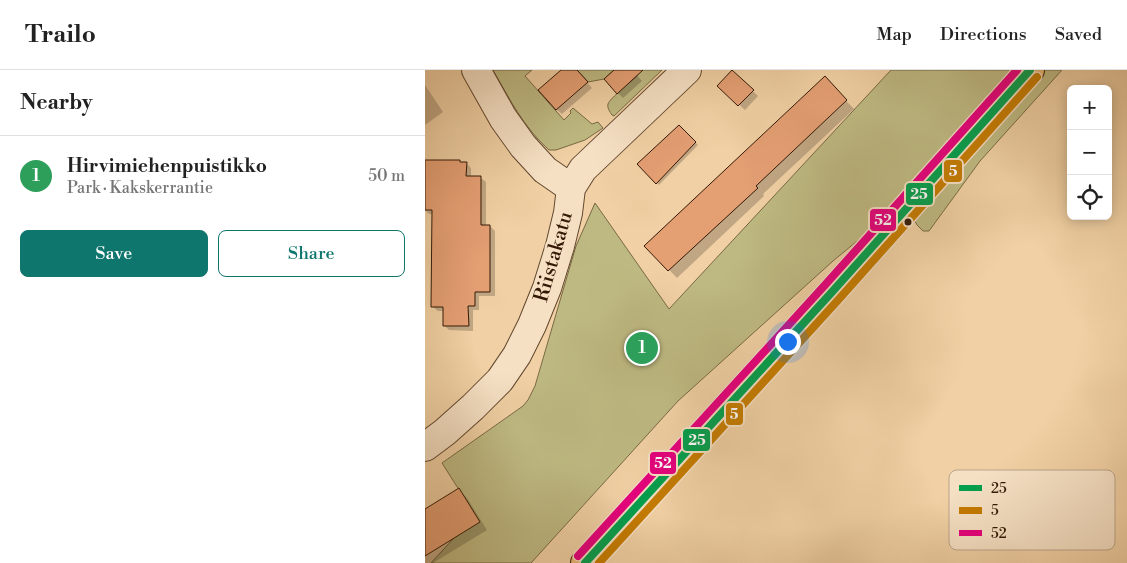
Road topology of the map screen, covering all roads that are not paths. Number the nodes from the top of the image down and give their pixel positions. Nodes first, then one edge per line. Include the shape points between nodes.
1 (476, 70) edge
2 (687, 70) edge
3 (1030, 70) edge
4 (571, 188) junction
5 (425, 448) edge
6 (585, 563) edge

1 - 4 street via 523,146 545,170
2 - 4 street, Riistakatu via 583,169
3 - 6 main road
4 - 5 street, Riistakatu via 568,213 547,288 517,355 500,380

